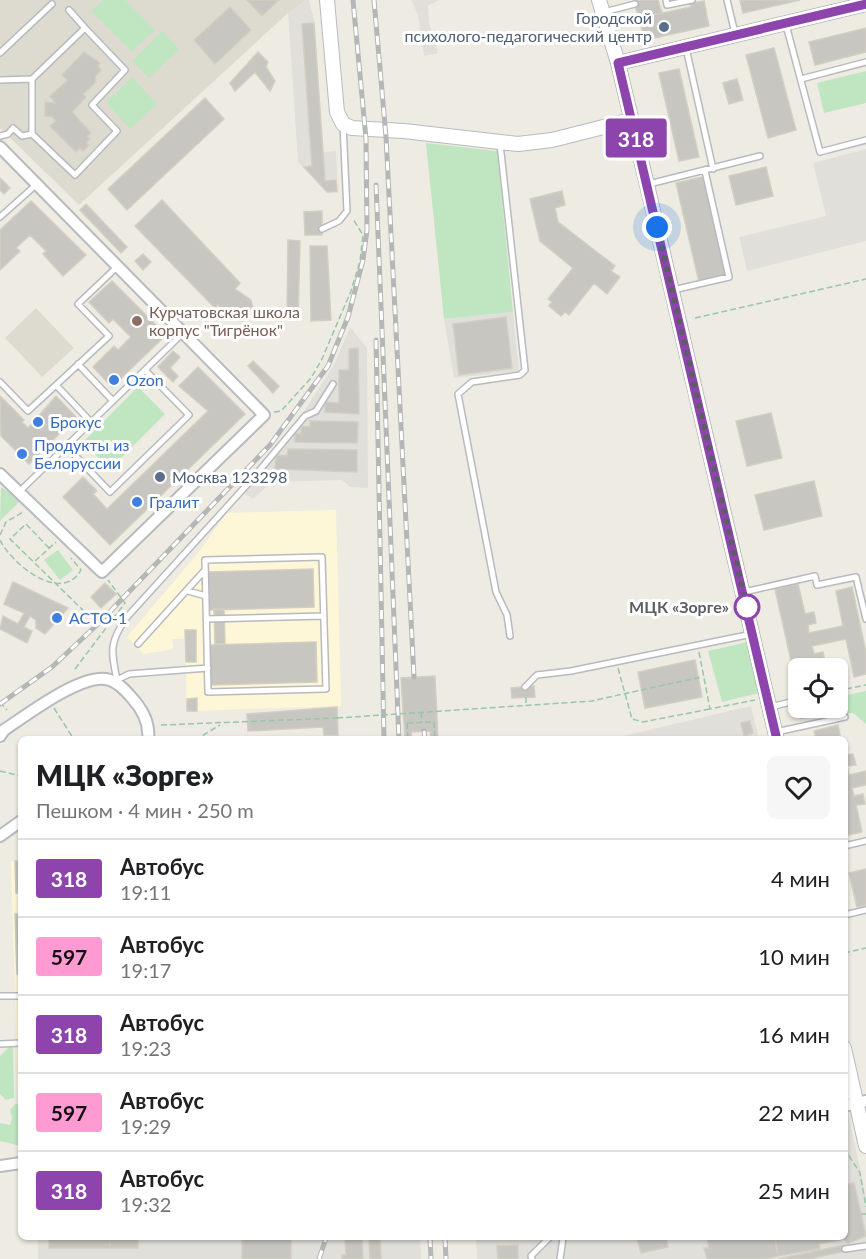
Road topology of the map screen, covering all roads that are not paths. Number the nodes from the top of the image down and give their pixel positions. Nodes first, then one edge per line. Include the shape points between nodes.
1 (327, 0) edge
2 (666, 0) edge
3 (692, 0) edge
4 (727, 0) edge
5 (52, 4) dead end
6 (635, 4) dead end
7 (866, 4) edge
8 (844, 5) edge
9 (601, 6) edge
10 (69, 10) dead end
11 (786, 23) junction
12 (85, 28) junction
13 (736, 35) junction
14 (686, 47) junction
15 (0, 53) edge
16 (866, 62) edge
17 (618, 63) junction
18 (32, 79) junction
19 (801, 79) junction
20 (0, 80) edge
21 (632, 120) junction
22 (343, 124) junction
23 (32, 134) junction
24 (0, 136) edge
25 (866, 140) edge
26 (500, 144) junction
27 (0, 147) edge
28 (760, 156) dead end
29 (713, 169) junction
30 (705, 171) junction
31 (37, 184) junction
32 (647, 185) junction
33 (0, 217) edge
34 (322, 229) dead end
35 (118, 266) junction
36 (672, 291) junction
37 (183, 333) junction
38 (78, 364) junction
39 (145, 370) junction
40 (0, 382) edge
41 (333, 384) dead end
42 (56, 385) junction
43 (113, 401) junction
44 (91, 423) junction
45 (66, 446) junction
46 (0, 474) edge
47 (20, 492) junction
48 (205, 570) junction
49 (866, 589) edge
50 (859, 590) junction
51 (188, 591) junction
52 (744, 592) junction
53 (206, 596) junction
54 (324, 616) junction
55 (206, 619) junction
56 (866, 619) edge
57 (753, 633) junction
58 (510, 636) dead end
59 (138, 644) dead end
60 (208, 668) junction
61 (115, 681) junction
62 (525, 687) dead end
63 (788, 701) edge
64 (764, 703) junction
65 (841, 718) edge
66 (0, 736) edge
67 (148, 736) edge
68 (776, 736) edge
69 (18, 823) edge
70 (0, 836) edge
71 (866, 841) edge
72 (848, 845) edge
73 (866, 910) edge
74 (848, 914) edge
75 (0, 996) edge
76 (18, 996) edge
77 (18, 1043) edge
78 (0, 1044) edge
79 (848, 1067) edge
80 (856, 1104) edge
81 (866, 1146) edge
82 (18, 1163) edge
83 (0, 1166) edge
84 (547, 1240) edge
85 (563, 1240) edge
86 (866, 1246) edge
87 (845, 1250) dead end
88 (532, 1259) edge
89 (560, 1259) edge

1 - 22 street via 337,112
2 - 3 lane via 667,5
4 - 13 lane
5 - 15 lane
6 - 9 lane
7 - 8 street
8 - 11 street
9 - 17 street
10 - 12 lane
11 - 13 street
11 - 19 lane
12 - 18 lane
12 - 23 lane via 125,70 92,105 117,132 75,175
13 - 14 street
14 - 17 street
14 - 29 lane
16 - 19 lane
17 - 21 street
18 - 20 lane
18 - 23 lane
19 - 25 lane via 820,152
21 - 26 street via 552,140
21 - 32 street
22 - 26 street
22 - 34 lane via 347,211 339,221
23 - 24 lane via 22,136 14,128
26 - 58 lane via 525,370 520,375 472,382 458,394 496,592 507,615
27 - 31 street
28 - 29 lane
29 - 30 lane
30 - 32 lane
30 - 36 lane via 729,277
31 - 33 lane
31 - 35 street
32 - 36 street
35 - 37 street
35 - 38 lane via 78,303 109,336
36 - 52 street
37 - 39 lane
37 - 47 street via 264,415 102,572 59,538
38 - 42 lane
38 - 43 lane
39 - 43 lane
39 - 45 lane via 189,415 158,446 110,492
40 - 42 lane via 28,411
41 - 61 lane via 316,411 305,416 115,633 111,646
42 - 44 lane
43 - 44 lane
44 - 45 lane
45 - 47 lane
46 - 47 street
48 - 51 lane
48 - 53 lane
48 - 54 lane via 205,560 322,558
49 - 50 lane
50 - 52 lane via 856,577 817,585 815,576
50 - 56 lane
51 - 53 lane
51 - 59 lane
52 - 57 street
53 - 55 lane
54 - 55 lane
54 - 60 lane via 326,689 208,692
55 - 60 lane
57 - 62 lane via 537,675
57 - 64 street
60 - 61 lane via 129,674
61 - 66 street via 89,681 4,730
61 - 67 street via 142,712
63 - 64 lane
64 - 68 street
65 - 68 lane
69 - 70 street
71 - 72 lane
73 - 74 lane
75 - 76 lane
77 - 78 lane
79 - 80 street
80 - 81 street
82 - 83 street
84 - 88 lane
85 - 89 lane
86 - 87 lane

